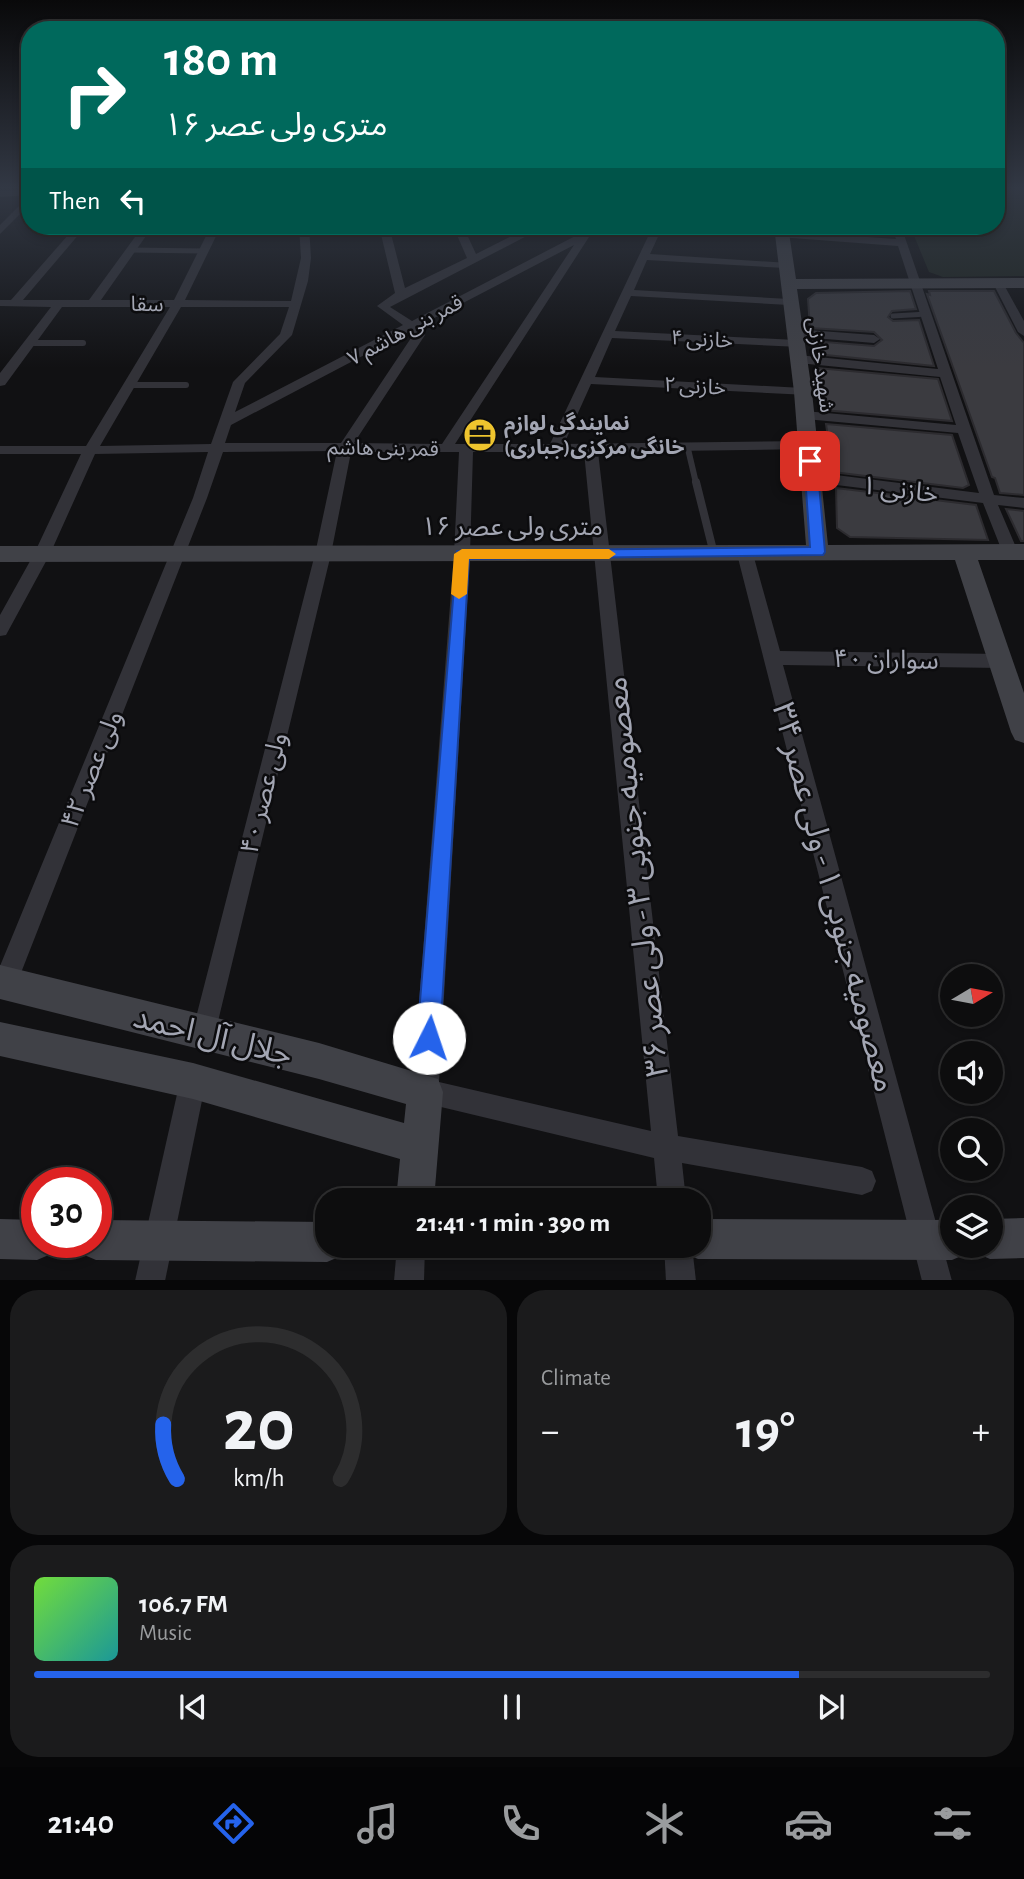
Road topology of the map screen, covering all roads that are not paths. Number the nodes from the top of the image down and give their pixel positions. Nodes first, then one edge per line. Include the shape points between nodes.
1 (62, 248) edge
2 (205, 248) edge
3 (305, 248) edge
4 (389, 248) edge
5 (468, 248) edge
6 (495, 248) edge
7 (556, 248) edge
8 (576, 248) edge
9 (649, 248) edge
10 (783, 248) edge
11 (904, 248) edge
12 (131, 250) joint
13 (203, 251) junction
14 (645, 257) junction
15 (473, 259) junction
16 (786, 274) junction
17 (917, 283) junction
18 (998, 283) junction
19 (1024, 283) edge
20 (628, 293) junction
21 (401, 294) junction
22 (789, 302) junction
23 (0, 303) edge
24 (59, 303) junction
25 (13, 304) junction
26 (92, 304) junction
27 (295, 304) junction
28 (177, 305) junction
29 (927, 314) junction
30 (893, 316) dead end
31 (413, 326) junction
32 (1024, 332) edge
33 (609, 334) junction
34 (874, 339) dead end
35 (29, 343) junction
36 (83, 343) dead end
37 (796, 345) junction
38 (946, 374) junction
39 (587, 380) junction
40 (0, 382) edge
41 (129, 385) junction
42 (186, 385) dead end
43 (803, 392) junction
44 (805, 415) junction
45 (225, 424) junction
46 (965, 430) junction
47 (808, 445) junction
48 (218, 447) junction
49 (345, 447) junction
50 (445, 449) junction
51 (466, 449) junction
52 (555, 449) junction
53 (591, 449) junction
54 (688, 449) junction
55 (0, 450) edge
56 (90, 451) junction
57 (812, 477) junction
58 (988, 500) junction
59 (1024, 503) edge
60 (818, 552) junction
61 (964, 552) junction
62 (1017, 552) edge
63 (0, 554) edge
64 (42, 554) junction
65 (178, 554) junction
66 (323, 554) junction
67 (462, 554) junction
68 (603, 554) junction
69 (714, 554) junction
70 (745, 554) junction
71 (0, 630) edge
72 (772, 658) junction
73 (1001, 661) junction
74 (1024, 732) edge
75 (3, 983) edge
76 (204, 1033) junction
77 (0, 1039) edge
78 (193, 1081) junction
79 (425, 1092) junction
80 (420, 1146) junction
81 (664, 1147) junction
82 (862, 1181) dead end
83 (416, 1188) edge
84 (670, 1188) edge
85 (1003, 1238) edge
86 (1024, 1238) edge
87 (0, 1239) edge
88 (711, 1239) edge
89 (21, 1240) edge
90 (112, 1240) edge
91 (159, 1240) junction
92 (940, 1240) edge
93 (315, 1242) edge
94 (410, 1258) edge
95 (679, 1258) edge
96 (150, 1280) edge
97 (409, 1280) edge
98 (681, 1280) edge
99 (937, 1280) edge

1 - 25 street
2 - 13 street
3 - 27 street, ولی عصر ۴۲
4 - 21 street
5 - 15 street
6 - 15 street
7 - 31 street, قمر بنی هاشم ۷
8 - 50 street
9 - 14 street
10 - 16 street, شهید خازنی
11 - 17 street
12 - 13 lane
12 - 26 street
13 - 28 street
14 - 16 street
14 - 20 street
15 - 21 street
16 - 17 street
16 - 22 street, شهید خازنی
17 - 18 street
17 - 29 street
18 - 19 street
18 - 32 street
20 - 22 street
20 - 33 street
21 - 31 street via 383,306
22 - 37 street, شهید خازنی
23 - 25 street, سقا
24 - 25 street, سقا
24 - 26 street, سقا
24 - 35 street
26 - 28 street, سقا
27 - 28 street, سقا
27 - 45 street, ولی عصر ۴۲ via 286,335 239,382
28 - 41 street
29 - 30 lane
29 - 38 street
31 - 45 street, قمر بنی هاشم ۷
31 - 49 street via 417,340
33 - 37 street, خازنی ۴
33 - 39 street
34 - 37 street
35 - 36 lane
35 - 40 street
37 - 38 street
37 - 43 street, شهید خازنی
38 - 46 street
39 - 43 street, خازنی ۲
39 - 52 street
41 - 42 lane
41 - 56 street
43 - 44 street, شهید خازنی
44 - 46 street
44 - 47 street, شهید خازنی
45 - 48 street, ولی عصر ۴۲
46 - 58 street
47 - 54 street, قمر بنی هاشم
47 - 57 street, شهید خازنی
48 - 49 street, قمر بنی هاشم
48 - 56 street, قمر بنی هاشم
48 - 65 street, ولی عصر ۴۲
49 - 50 street, قمر بنی هاشم
49 - 66 street, ولی عصر ۴۰
50 - 51 street, قمر بنی هاشم
51 - 52 street, قمر بنی هاشم
51 - 67 street
52 - 53 street, قمر بنی هاشم
53 - 54 street, قمر بنی هاشم
53 - 68 street, معصومیه جنوبی ۳ - ولی عصر ۳۶
54 - 69 lane
55 - 56 street, قمر بنی هاشم
56 - 64 street
57 - 58 street, خازنی ۱
57 - 60 street, شهید خازنی
58 - 59 street, خازنی ۱
58 - 62 street
60 - 61 street, ۱۶ متری ولی عصر
60 - 70 street, ۱۶ متری ولی عصر
61 - 62 street, ۱۶ متری ولی عصر
61 - 73 street
63 - 64 street, ۱۶ متری ولی عصر
64 - 65 street, ۱۶ متری ولی عصر
64 - 71 street
65 - 66 street, ۱۶ متری ولی عصر
65 - 75 street, ولی عصر ۴۲
66 - 67 street, ۱۶ متری ولی عصر
66 - 76 street, ولی عصر ۴۰
67 - 68 street, ۱۶ متری ولی عصر
67 - 79 street
68 - 69 street, ۱۶ متری ولی عصر
68 - 81 street, معصومیه جنوبی ۳ - ولی عصر ۳۶
69 - 70 street, ۱۶ متری ولی عصر
70 - 72 street, معصومیه جنوبی ۱ - ولی عصر ۳۴
72 - 73 street, سواران ۴۰
72 - 92 street, معصومیه جنوبی ۱ - ولی عصر ۳۴
73 - 74 street
75 - 76 street, جلال آل احمد
76 - 79 street, جلال آل احمد
77 - 78 street, جلال آل احمد
78 - 80 street, جلال آل احمد
78 - 91 street
79 - 80 street
79 - 81 street
80 - 83 street
81 - 82 street
81 - 84 street, معصومیه جنوبی ۳ - ولی عصر ۳۶
85 - 86 street
87 - 89 street
88 - 92 street
90 - 91 street
91 - 93 street
91 - 96 street
92 - 99 street, معصومیه جنوبی ۱ - ولی عصر ۳۴
94 - 97 street
95 - 98 street

